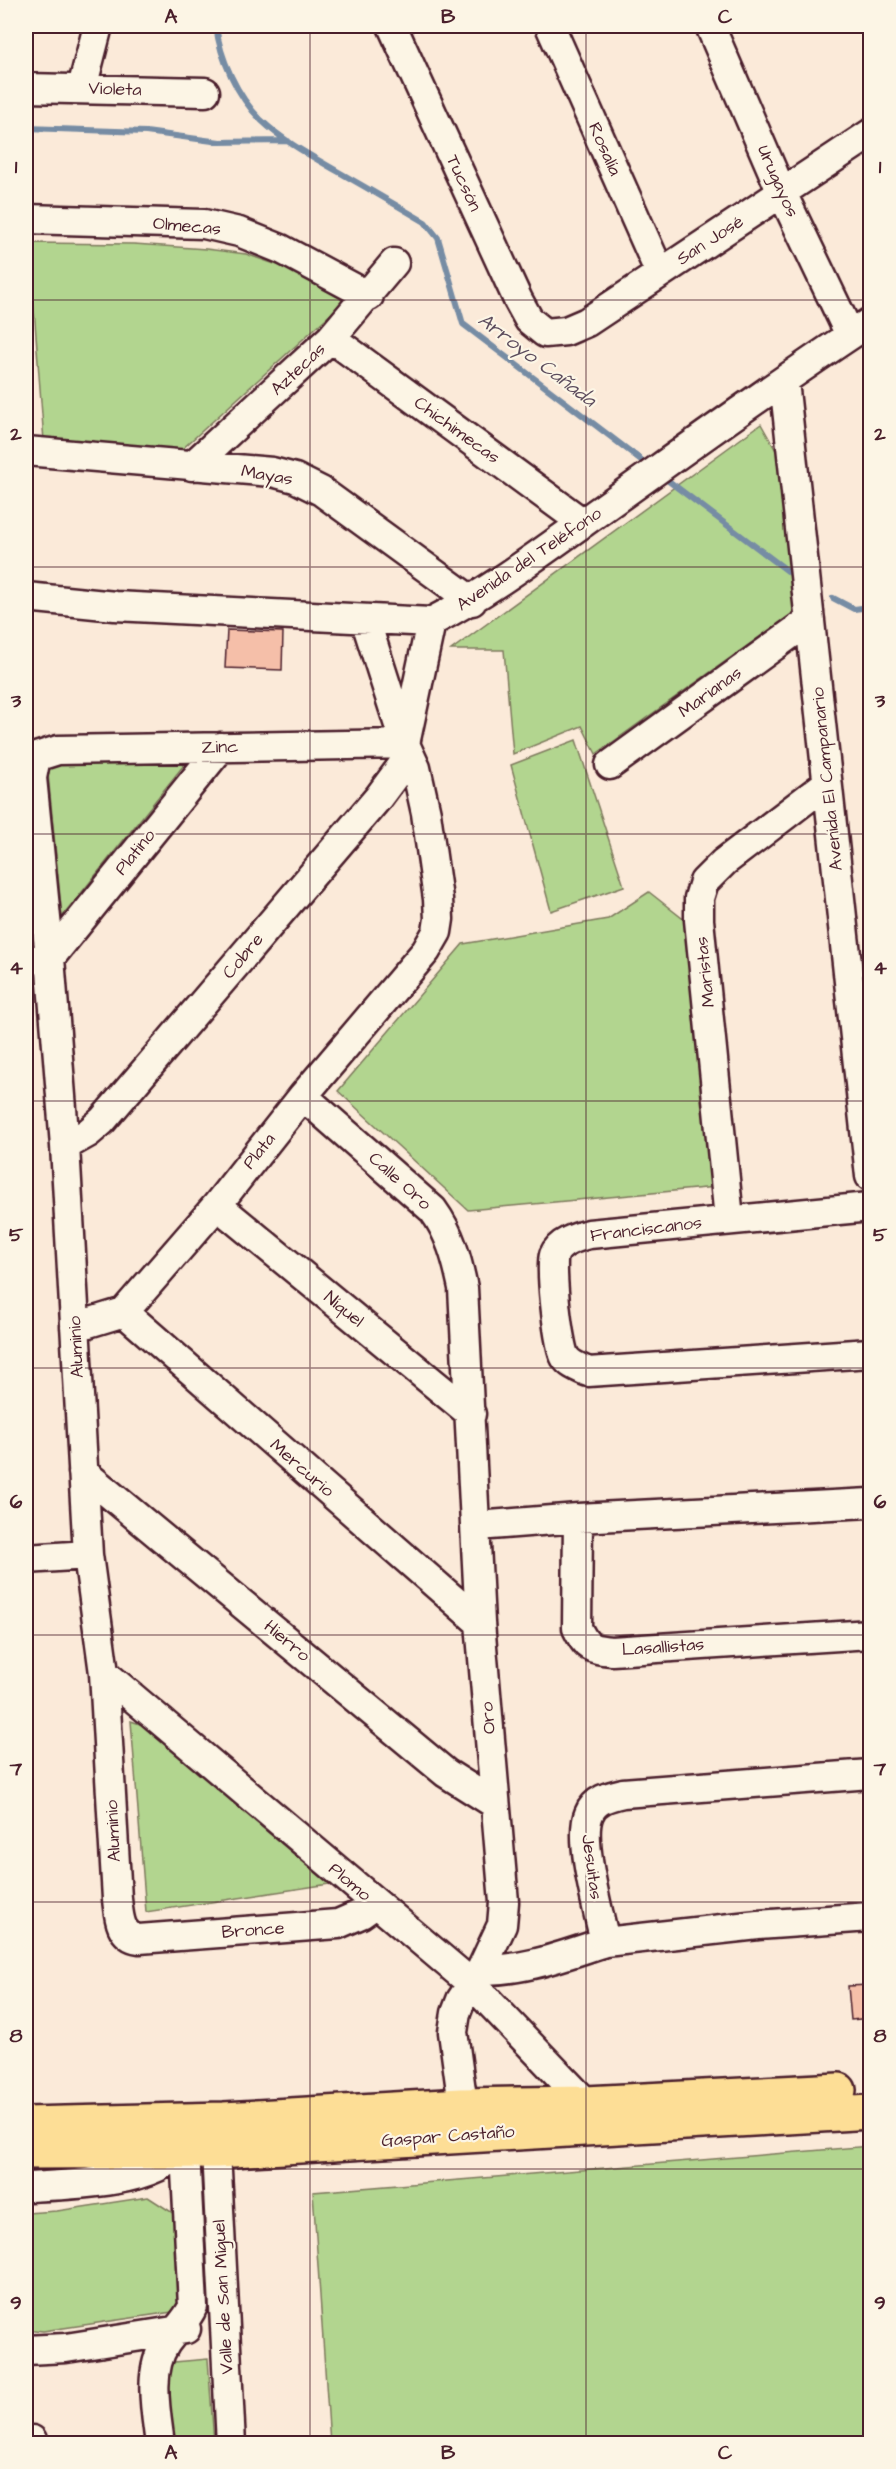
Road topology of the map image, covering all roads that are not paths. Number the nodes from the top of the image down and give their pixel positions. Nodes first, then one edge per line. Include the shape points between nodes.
1 (98, 26) edge
2 (392, 26) edge
3 (550, 26) edge
4 (710, 26) edge
5 (26, 88) edge
6 (82, 88) junction
7 (205, 92) dead end
8 (870, 134) edge
9 (782, 193) junction
10 (26, 219) edge
11 (394, 263) dead end
12 (660, 273) junction
13 (369, 296) junction
14 (860, 328) edge
15 (545, 333) joint
16 (331, 338) junction
17 (784, 381) junction
18 (26, 451) edge
19 (192, 466) junction
20 (583, 523) junction
21 (26, 597) edge
22 (472, 601) junction
23 (365, 619) junction
24 (810, 620) junction
25 (431, 622) junction
26 (221, 747) junction
27 (408, 750) junction
28 (36, 757) joint
29 (610, 765) dead end
30 (826, 784) junction
31 (38, 959) edge
32 (303, 1096) junction
33 (65, 1146) junction
34 (870, 1176) edge
35 (217, 1205) junction
36 (870, 1207) edge
37 (729, 1220) junction
38 (463, 1288) joint
39 (124, 1312) junction
40 (75, 1327) junction
41 (870, 1353) edge
42 (471, 1414) junction
43 (83, 1472) junction
44 (870, 1503) edge
45 (578, 1518) junction
46 (477, 1526) junction
47 (88, 1555) junction
48 (26, 1559) edge
49 (480, 1623) junction
50 (870, 1634) edge
51 (104, 1673) junction
52 (870, 1774) edge
53 (495, 1804) junction
54 (375, 1904) junction
55 (870, 1917) edge
56 (128, 1935) joint
57 (605, 1942) junction
58 (476, 1977) junction
59 (870, 2089) edge
60 (586, 2103) junction
61 (870, 2112) edge
62 (465, 2120) junction
63 (26, 2124) edge
64 (26, 2152) edge
65 (192, 2152) junction
66 (26, 2187) edge
67 (223, 2322) junction
68 (174, 2332) junction
69 (26, 2350) edge
70 (160, 2444) edge
71 (231, 2444) edge

1 - 6 street
2 - 15 street, Tucsón via 518,300 529,320
3 - 12 street, Rosalía
4 - 9 street, Urugayos
5 - 6 street, Violeta
6 - 7 street, Violeta
8 - 9 street, San José
9 - 12 street, San José
9 - 14 street, Urugayos
10 - 13 street, Olmecas via 204,224 239,232 281,249
11 - 13 street, Aztecas
12 - 15 street, San José via 587,322 566,331
13 - 16 street, Aztecas
14 - 17 street, Avenida del Teléfono
16 - 19 street, Aztecas
16 - 20 street, Chichimecas
17 - 20 street, Avenida del Teléfono
17 - 24 street, Avenida El Campanario
18 - 19 street, Mayas
19 - 22 street, Mayas via 272,472 295,478 321,491
20 - 22 street, Avenida del Teléfono
21 - 23 street, Avenida del Teléfono via 114,606
22 - 25 street, Avenida del Teléfono
23 - 25 street, Avenida del Teléfono
23 - 27 street
24 - 29 street, Marianas
24 - 30 street, Avenida El Campanario
25 - 27 street, Cobre
26 - 27 street, Zinc
26 - 28 street, Zinc via 58,750
26 - 31 street, Platino
27 - 32 street, Plata via 426,813 438,899 437,932 426,951
27 - 33 street, Cobre via 378,798 102,1121
28 - 31 street, Aluminio via 32,778
30 - 34 street, Avenida El Campanario
30 - 37 street, Maristas via 724,862 704,882 699,898
31 - 33 street, Aluminio
32 - 35 street, Plata
32 - 38 street, Calle Oro via 433,1210 446,1229
33 - 40 street, Aluminio
35 - 39 street, Plata
35 - 42 street, Níquel
36 - 37 street, Franciscanos
37 - 41 street, Franciscanos via 589,1234 561,1245 554,1254 553,1269 559,1341 565,1358 588,1372 607,1372
38 - 42 street, Oro
39 - 40 street
39 - 49 street, Mercurio
40 - 43 street, Aluminio
42 - 46 street, Oro
43 - 47 street, Aluminio
43 - 53 street, Hierro via 446,1773
44 - 45 street
45 - 46 street
45 - 50 street, Lasallistas via 577,1628 593,1650
46 - 49 street, Oro
47 - 48 street
47 - 51 street, Aluminio
49 - 53 street, Oro
51 - 54 street, Plomo
51 - 56 street, Aluminio via 117,1899 120,1922
52 - 57 street, Jesuitas via 623,1793 599,1801 589,1814 587,1850
53 - 58 street, Oro via 503,1872 502,1925
54 - 56 street, Bronce via 338,1924 139,1939
54 - 58 street, Plomo
55 - 57 street via 758,1924
57 - 58 street
58 - 60 street, Plomo
58 - 62 street, Oro via 461,2000 453,2032
59 - 60 main road, Gaspar Castaño
60 - 62 main road, Gaspar Castaño
61 - 62 main road, Gaspar Castaño
62 - 63 main road, Gaspar Castaño via 224,2119
62 - 65 main road, Gaspar Castaño
64 - 65 main road, Gaspar Castaño
65 - 66 street via 131,2177
65 - 67 street, Valle de San Miguel
65 - 68 street, Valle de San Miguel via 193,2306
67 - 68 street
67 - 71 street, Valle de San Miguel
68 - 69 street
68 - 70 street, Valle de San Miguel via 159,2355 157,2368

